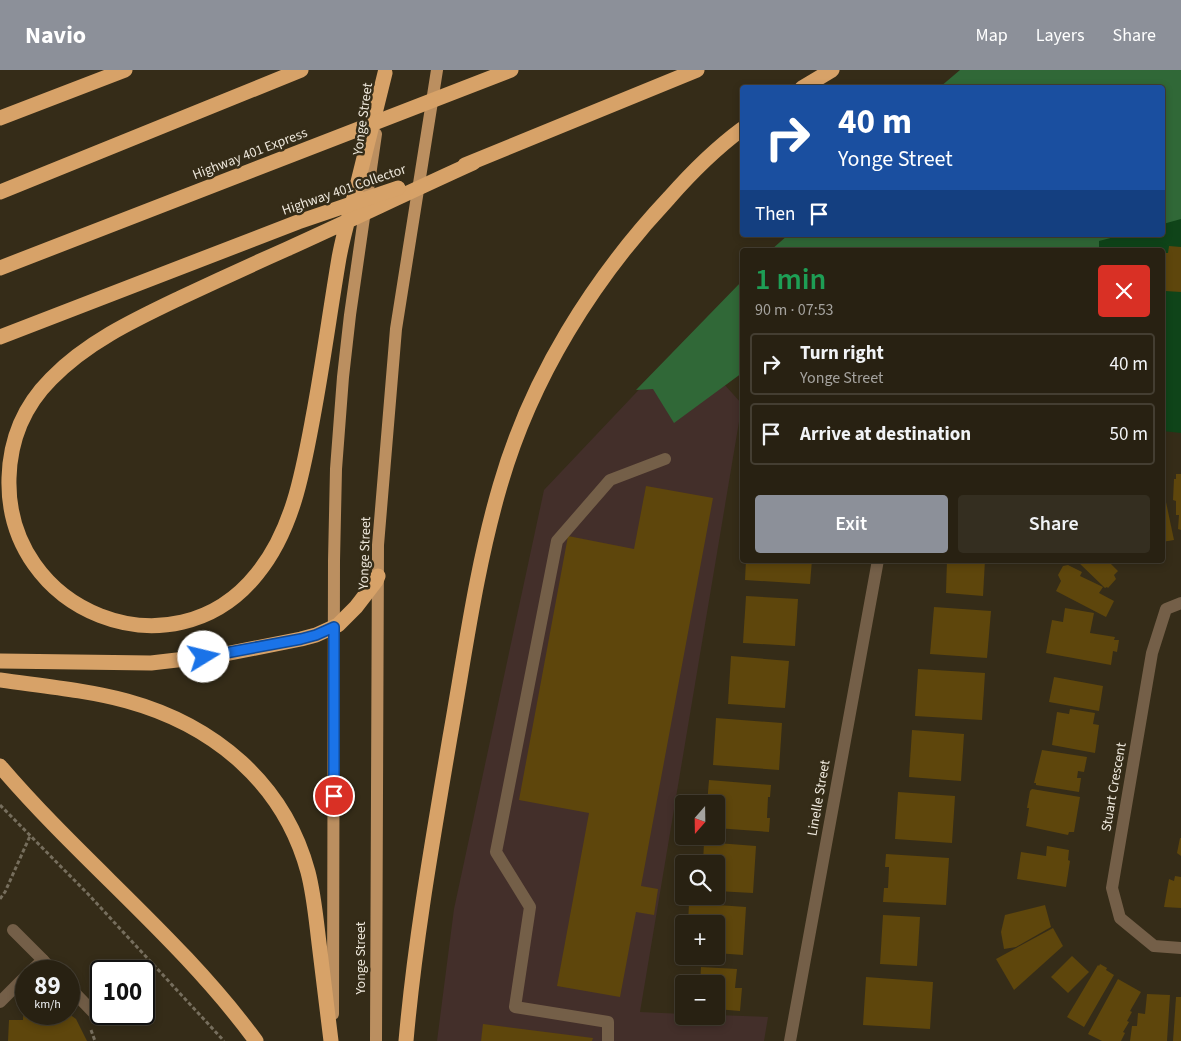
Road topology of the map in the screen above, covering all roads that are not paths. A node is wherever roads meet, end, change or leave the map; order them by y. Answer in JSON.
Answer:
{"nodes":[{"id":1,"x":125,"y":70,"type":"edge"},
{"id":2,"x":301,"y":70,"type":"edge"},
{"id":3,"x":437,"y":70,"type":"edge"},
{"id":4,"x":511,"y":70,"type":"edge"},
{"id":5,"x":697,"y":70,"type":"edge"},
{"id":6,"x":832,"y":70,"type":"edge"},
{"id":7,"x":385,"y":72,"type":"edge"},
{"id":8,"x":807,"y":85,"type":"edge"},
{"id":9,"x":0,"y":118,"type":"edge"},
{"id":10,"x":740,"y":131,"type":"edge"},
{"id":11,"x":473,"y":162,"type":"junction"},
{"id":12,"x":0,"y":192,"type":"edge"},
{"id":13,"x":0,"y":268,"type":"edge"},
{"id":14,"x":0,"y":337,"type":"edge"},
{"id":15,"x":665,"y":459,"type":"dead end"},
{"id":16,"x":877,"y":563,"type":"edge"},
{"id":17,"x":378,"y":576,"type":"junction"},
{"id":18,"x":1181,"y":603,"type":"edge"},
{"id":19,"x":334,"y":627,"type":"junction"},
{"id":20,"x":0,"y":661,"type":"edge"},
{"id":21,"x":0,"y":680,"type":"edge"},
{"id":22,"x":0,"y":766,"type":"edge"},
{"id":23,"x":13,"y":930,"type":"dead end"},
{"id":24,"x":1181,"y":948,"type":"edge"},
{"id":25,"x":43,"y":960,"type":"edge"},
{"id":26,"x":15,"y":987,"type":"edge"},
{"id":27,"x":80,"y":998,"type":"edge"},
{"id":28,"x":0,"y":1002,"type":"edge"},
{"id":29,"x":90,"y":1009,"type":"edge"},
{"id":30,"x":256,"y":1041,"type":"edge"},
{"id":31,"x":332,"y":1041,"type":"edge"},
{"id":32,"x":376,"y":1041,"type":"edge"},
{"id":33,"x":406,"y":1041,"type":"edge"},
{"id":34,"x":608,"y":1041,"type":"edge"},
{"id":35,"x":790,"y":1041,"type":"edge"}],
"edges":[{"from":1,"to":9,"type":"highway"},
{"from":2,"to":12,"type":"highway"},
{"from":3,"to":17,"type":"main road","name":"Yonge Street"},
{"from":4,"to":13,"type":"highway","name":"Highway 401 Express"},
{"from":5,"to":11,"type":"highway","name":"Highway 401 Collector"},
{"from":6,"to":8,"type":"highway"},
{"from":7,"to":11,"type":"highway"},
{"from":7,"to":19,"type":"main road","name":"Yonge Street"},
{"from":10,"to":33,"type":"highway"},
{"from":11,"to":14,"type":"highway","name":"Highway 401 Collector"},
{"from":15,"to":34,"type":"street"},
{"from":16,"to":35,"type":"street","name":"Linelle Street"},
{"from":17,"to":19,"type":"highway"},
{"from":17,"to":32,"type":"main road","name":"Yonge Street"},
{"from":18,"to":24,"type":"street","name":"Stuart Crescent"},
{"from":19,"to":20,"type":"highway"},
{"from":19,"to":31,"type":"main road","name":"Yonge Street"},
{"from":21,"to":31,"type":"highway"},
{"from":22,"to":30,"type":"highway"},
{"from":23,"to":25,"type":"street"},
{"from":26,"to":28,"type":"street"},
{"from":27,"to":29,"type":"street"}]}
